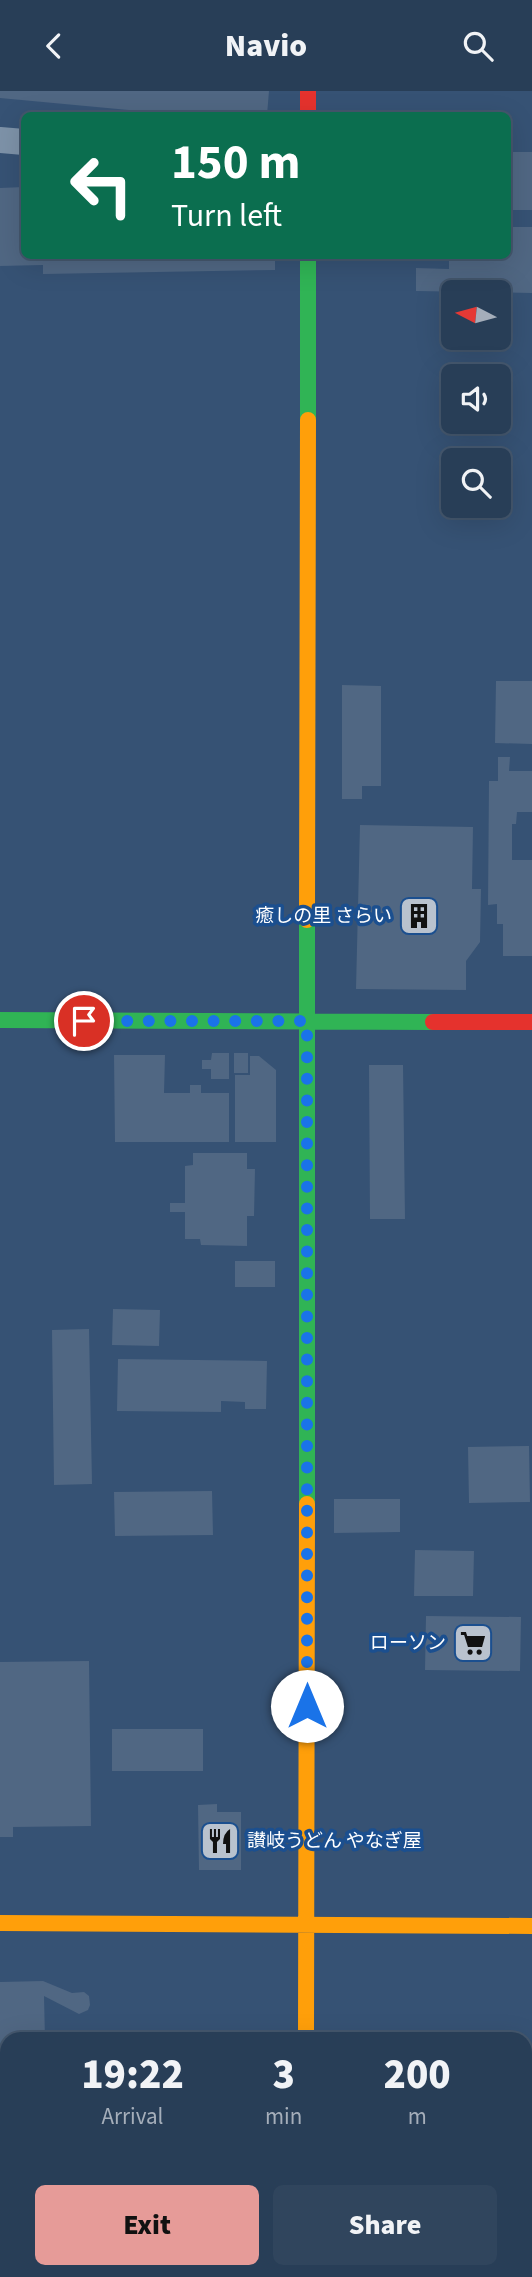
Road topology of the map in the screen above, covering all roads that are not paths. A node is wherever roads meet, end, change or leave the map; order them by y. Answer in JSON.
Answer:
{"nodes":[{"id":1,"x":308,"y":91,"type":"edge"},
{"id":2,"x":308,"y":112,"type":"edge"},
{"id":3,"x":0,"y":140,"type":"edge"},
{"id":4,"x":21,"y":142,"type":"edge"},
{"id":5,"x":308,"y":259,"type":"edge"},
{"id":6,"x":0,"y":1020,"type":"edge"},
{"id":7,"x":307,"y":1021,"type":"junction"},
{"id":8,"x":532,"y":1022,"type":"edge"},
{"id":9,"x":0,"y":1923,"type":"edge"},
{"id":10,"x":307,"y":1925,"type":"junction"},
{"id":11,"x":532,"y":1926,"type":"edge"},
{"id":12,"x":306,"y":2032,"type":"edge"}],
"edges":[{"from":1,"to":2,"type":"street"},
{"from":3,"to":4,"type":"street"},
{"from":5,"to":7,"type":"street"},
{"from":6,"to":7,"type":"street"},
{"from":7,"to":8,"type":"street"},
{"from":7,"to":10,"type":"street"},
{"from":9,"to":10,"type":"street"},
{"from":10,"to":11,"type":"street"},
{"from":10,"to":12,"type":"street"}]}
